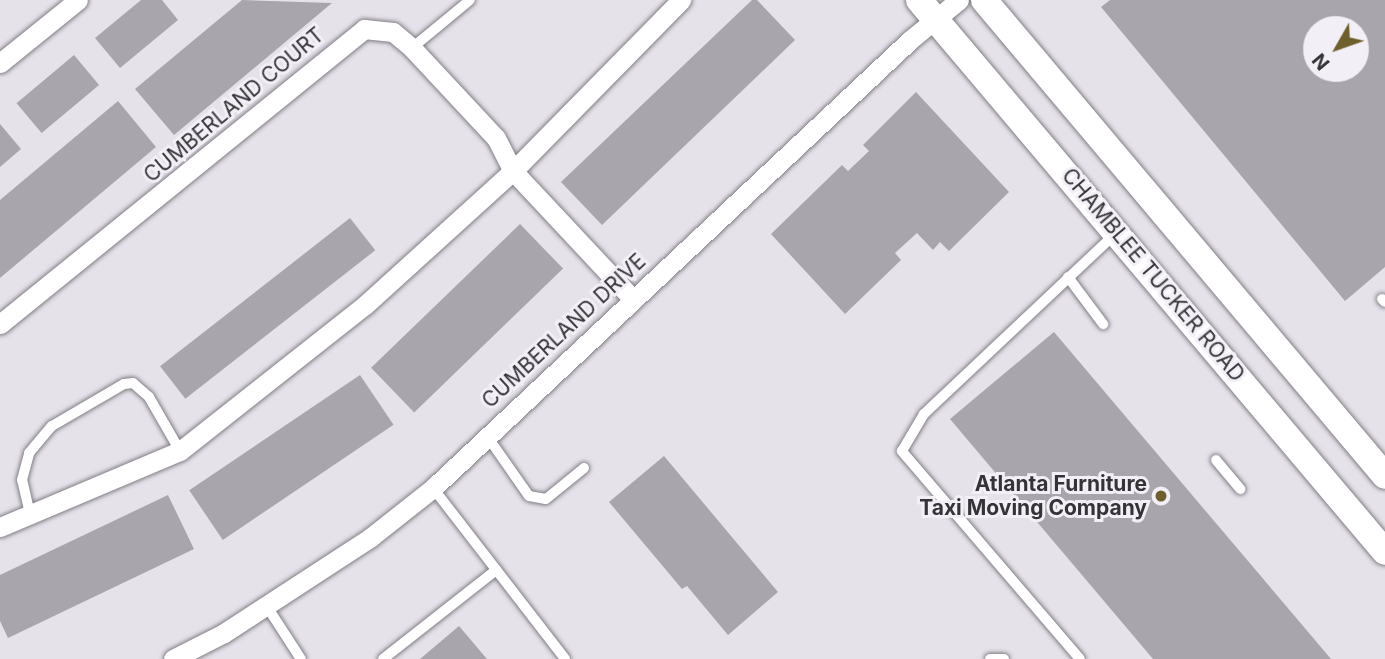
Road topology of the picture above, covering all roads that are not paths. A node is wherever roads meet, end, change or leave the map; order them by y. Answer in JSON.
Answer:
{"nodes":[{"id":1,"x":78,"y":0,"type":"edge"},
{"id":2,"x":470,"y":0,"type":"edge"},
{"id":3,"x":681,"y":0,"type":"edge"},
{"id":4,"x":959,"y":0,"type":"edge"},
{"id":5,"x":984,"y":0,"type":"edge"},
{"id":6,"x":927,"y":10,"type":"edge"},
{"id":7,"x":412,"y":48,"type":"junction"},
{"id":8,"x":0,"y":64,"type":"edge"},
{"id":9,"x":513,"y":171,"type":"junction"},
{"id":10,"x":1118,"y":231,"type":"junction"},
{"id":11,"x":1068,"y":277,"type":"junction"},
{"id":12,"x":632,"y":298,"type":"junction"},
{"id":13,"x":0,"y":324,"type":"edge"},
{"id":14,"x":1103,"y":324,"type":"dead end"},
{"id":15,"x":486,"y":435,"type":"junction"},
{"id":16,"x":180,"y":451,"type":"junction"},
{"id":17,"x":1216,"y":460,"type":"dead end"},
{"id":18,"x":1384,"y":464,"type":"edge"},
{"id":19,"x":584,"y":468,"type":"dead end"},
{"id":20,"x":432,"y":488,"type":"junction"},
{"id":21,"x":1240,"y":489,"type":"dead end"},
{"id":22,"x":30,"y":514,"type":"junction"},
{"id":23,"x":0,"y":527,"type":"edge"},
{"id":24,"x":1385,"y":552,"type":"edge"},
{"id":25,"x":496,"y":570,"type":"junction"},
{"id":26,"x":266,"y":605,"type":"junction"},
{"id":27,"x":173,"y":659,"type":"edge"},
{"id":28,"x":301,"y":659,"type":"edge"},
{"id":29,"x":383,"y":659,"type":"edge"},
{"id":30,"x":565,"y":659,"type":"edge"},
{"id":31,"x":990,"y":659,"type":"edge"},
{"id":32,"x":1004,"y":659,"type":"edge"},
{"id":33,"x":1080,"y":659,"type":"edge"}],
"edges":[{"from":1,"to":8,"type":"street"},
{"from":2,"to":7,"type":"lane"},
{"from":3,"to":9,"type":"street"},
{"from":4,"to":6,"type":"street","name":"CUMBERLAND DRIVE"},
{"from":5,"to":18,"type":"main road"},
{"from":6,"to":10,"type":"main road","name":"CHAMBLEE TUCKER ROAD"},
{"from":6,"to":12,"type":"street","name":"CUMBERLAND DRIVE"},
{"from":7,"to":9,"type":"street","name":"CUMBERLAND COURT"},
{"from":7,"to":13,"type":"street","name":"CUMBERLAND COURT"},
{"from":9,"to":12,"type":"street","name":"CUMBERLAND COURT"},
{"from":9,"to":16,"type":"street"},
{"from":10,"to":11,"type":"lane"},
{"from":10,"to":24,"type":"main road","name":"CHAMBLEE TUCKER ROAD"},
{"from":11,"to":14,"type":"lane"},
{"from":11,"to":33,"type":"lane"},
{"from":12,"to":15,"type":"street","name":"CUMBERLAND DRIVE"},
{"from":15,"to":19,"type":"lane"},
{"from":15,"to":20,"type":"street","name":"CUMBERLAND DRIVE"},
{"from":16,"to":22,"type":"street"},
{"from":16,"to":22,"type":"lane"},
{"from":17,"to":21,"type":"lane"},
{"from":20,"to":25,"type":"lane"},
{"from":20,"to":26,"type":"street","name":"CUMBERLAND DRIVE"},
{"from":22,"to":23,"type":"street"},
{"from":25,"to":29,"type":"lane"},
{"from":25,"to":30,"type":"lane"},
{"from":26,"to":27,"type":"street","name":"CUMBERLAND DRIVE"},
{"from":26,"to":28,"type":"lane"},
{"from":31,"to":32,"type":"lane"}]}
